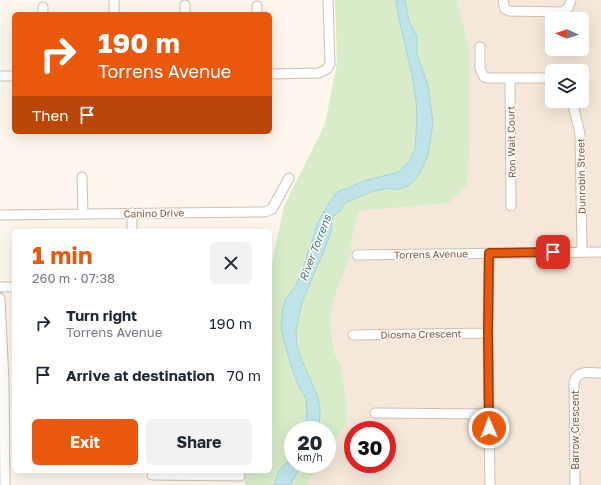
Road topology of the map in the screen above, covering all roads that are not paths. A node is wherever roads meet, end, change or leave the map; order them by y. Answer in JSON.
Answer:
{"nodes":[{"id":1,"x":114,"y":0,"type":"edge"},
{"id":2,"x":328,"y":0,"type":"edge"},
{"id":3,"x":503,"y":0,"type":"edge"},
{"id":4,"x":571,"y":0,"type":"edge"},
{"id":5,"x":114,"y":12,"type":"edge"},
{"id":6,"x":480,"y":47,"type":"dead end"},
{"id":7,"x":272,"y":74,"type":"edge"},
{"id":8,"x":0,"y":76,"type":"edge"},
{"id":9,"x":12,"y":76,"type":"edge"},
{"id":10,"x":510,"y":78,"type":"junction"},
{"id":11,"x":545,"y":78,"type":"edge"},
{"id":12,"x":574,"y":108,"type":"edge"},
{"id":13,"x":82,"y":177,"type":"dead end"},
{"id":14,"x":289,"y":178,"type":"dead end"},
{"id":15,"x":511,"y":206,"type":"dead end"},
{"id":16,"x":132,"y":213,"type":"junction"},
{"id":17,"x":83,"y":214,"type":"junction"},
{"id":18,"x":0,"y":215,"type":"edge"},
{"id":19,"x":132,"y":229,"type":"edge"},
{"id":20,"x":582,"y":252,"type":"junction"},
{"id":21,"x":601,"y":252,"type":"edge"},
{"id":22,"x":489,"y":253,"type":"junction"},
{"id":23,"x":357,"y":255,"type":"dead end"},
{"id":24,"x":0,"y":287,"type":"edge"},
{"id":25,"x":12,"y":287,"type":"edge"},
{"id":26,"x":0,"y":298,"type":"edge"},
{"id":27,"x":488,"y":333,"type":"junction"},
{"id":28,"x":353,"y":335,"type":"dead end"},
{"id":29,"x":601,"y":373,"type":"edge"},
{"id":30,"x":375,"y":413,"type":"dead end"},
{"id":31,"x":489,"y":414,"type":"junction"},
{"id":32,"x":4,"y":428,"type":"junction"},
{"id":33,"x":12,"y":428,"type":"edge"},
{"id":34,"x":152,"y":473,"type":"edge"},
{"id":35,"x":240,"y":477,"type":"edge"},
{"id":36,"x":5,"y":485,"type":"edge"},
{"id":37,"x":152,"y":485,"type":"edge"},
{"id":38,"x":490,"y":485,"type":"edge"},
{"id":39,"x":575,"y":485,"type":"edge"}],
"edges":[{"from":1,"to":5,"type":"street"},
{"from":2,"to":7,"type":"street"},
{"from":3,"to":4,"type":"street"},
{"from":6,"to":10,"type":"street"},
{"from":8,"to":9,"type":"street"},
{"from":10,"to":11,"type":"street"},
{"from":10,"to":15,"type":"street","name":"Ron Wait Court"},
{"from":12,"to":20,"type":"street","name":"Dunrobin Street"},
{"from":13,"to":17,"type":"street"},
{"from":14,"to":16,"type":"street","name":"Canino Drive"},
{"from":16,"to":17,"type":"street","name":"Canino Drive"},
{"from":16,"to":19,"type":"street"},
{"from":17,"to":18,"type":"street","name":"Canino Drive"},
{"from":20,"to":21,"type":"street","name":"Torrens Avenue"},
{"from":20,"to":22,"type":"street","name":"Torrens Avenue"},
{"from":22,"to":23,"type":"street","name":"Torrens Avenue"},
{"from":22,"to":27,"type":"street"},
{"from":24,"to":25,"type":"street"},
{"from":26,"to":32,"type":"street"},
{"from":27,"to":28,"type":"street","name":"Diosma Crescent"},
{"from":27,"to":31,"type":"street"},
{"from":29,"to":39,"type":"street","name":"Barrow Crescent"},
{"from":30,"to":31,"type":"street"},
{"from":31,"to":38,"type":"street"},
{"from":32,"to":33,"type":"street"},
{"from":32,"to":36,"type":"street"},
{"from":34,"to":35,"type":"street"},
{"from":34,"to":37,"type":"street"}]}
